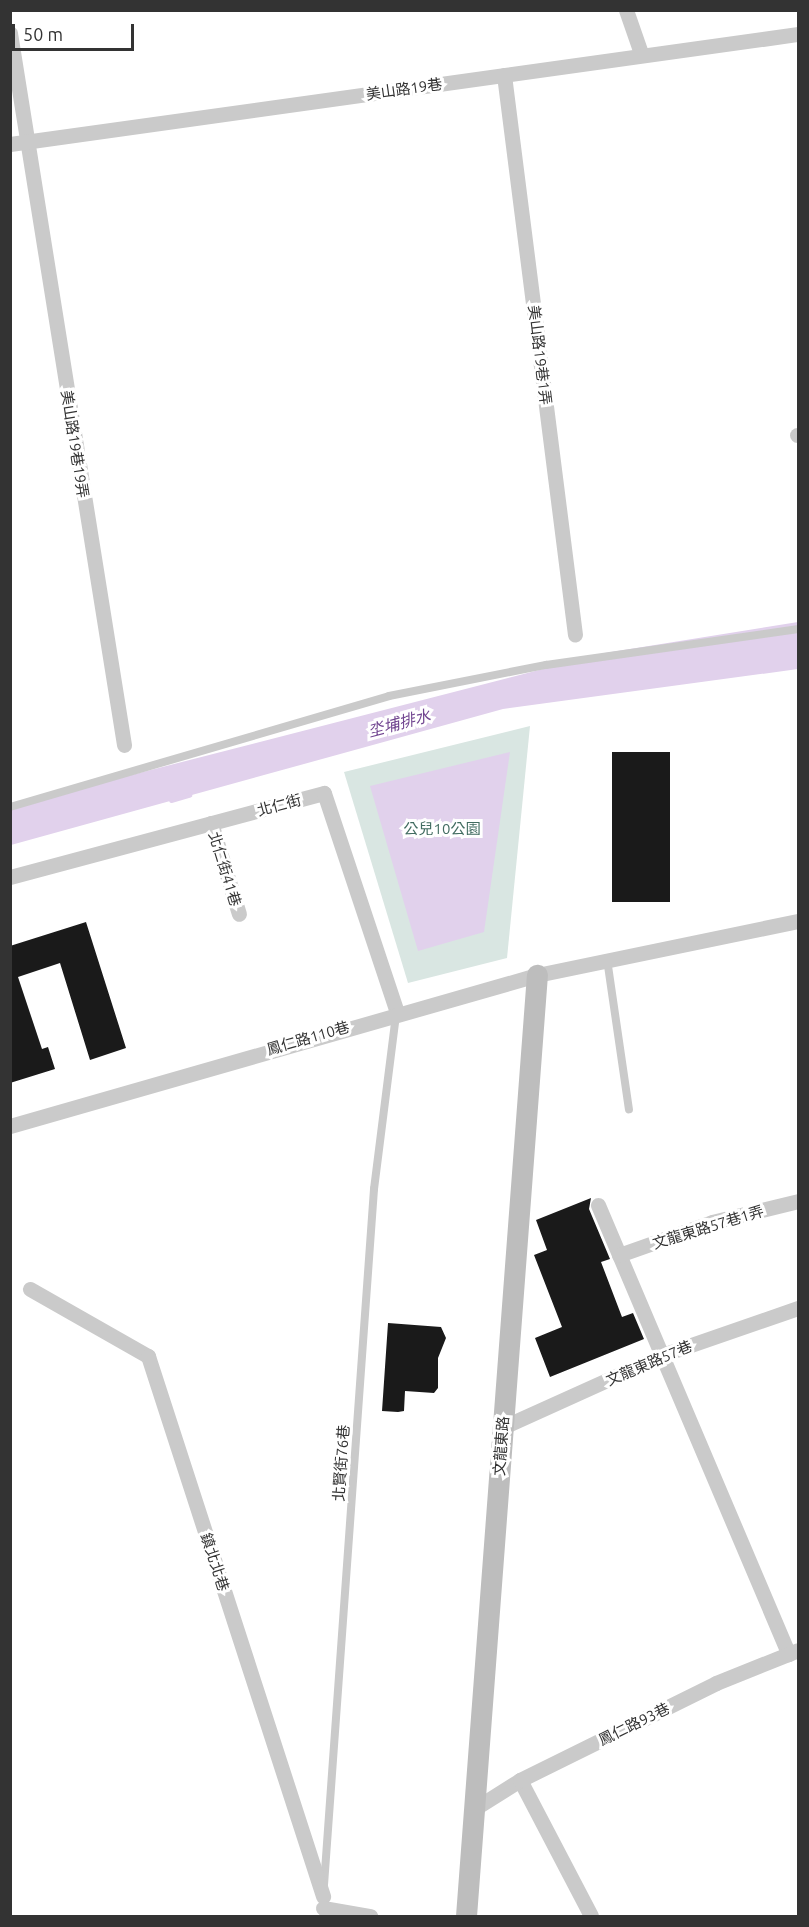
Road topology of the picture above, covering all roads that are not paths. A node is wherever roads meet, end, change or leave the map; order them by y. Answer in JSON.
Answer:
{"nodes":[{"id":1,"x":626,"y":10,"type":"edge"},
{"id":2,"x":10,"y":33,"type":"edge"},
{"id":3,"x":798,"y":34,"type":"edge"},
{"id":4,"x":641,"y":53,"type":"junction"},
{"id":5,"x":504,"y":75,"type":"junction"},
{"id":6,"x":27,"y":142,"type":"junction"},
{"id":7,"x":10,"y":144,"type":"edge"},
{"id":8,"x":798,"y":629,"type":"edge"},
{"id":9,"x":575,"y":635,"type":"dead end"},
{"id":10,"x":124,"y":745,"type":"dead end"},
{"id":11,"x":10,"y":807,"type":"edge"},
{"id":12,"x":212,"y":823,"type":"junction"},
{"id":13,"x":10,"y":876,"type":"edge"},
{"id":14,"x":240,"y":914,"type":"dead end"},
{"id":15,"x":798,"y":921,"type":"edge"},
{"id":16,"x":607,"y":958,"type":"junction"},
{"id":17,"x":537,"y":975,"type":"junction"},
{"id":18,"x":396,"y":1012,"type":"junction"},
{"id":19,"x":629,"y":1109,"type":"dead end"},
{"id":20,"x":10,"y":1126,"type":"edge"},
{"id":21,"x":798,"y":1201,"type":"edge"},
{"id":22,"x":598,"y":1205,"type":"dead end"},
{"id":23,"x":619,"y":1255,"type":"junction"},
{"id":24,"x":30,"y":1289,"type":"dead end"},
{"id":25,"x":798,"y":1308,"type":"edge"},
{"id":26,"x":665,"y":1354,"type":"junction"},
{"id":27,"x":503,"y":1427,"type":"junction"},
{"id":28,"x":794,"y":1652,"type":"edge"},
{"id":29,"x":520,"y":1780,"type":"junction"},
{"id":30,"x":474,"y":1809,"type":"junction"},
{"id":31,"x":323,"y":1907,"type":"edge"},
{"id":32,"x":370,"y":1917,"type":"edge"},
{"id":33,"x":466,"y":1917,"type":"edge"},
{"id":34,"x":591,"y":1917,"type":"edge"}],
"edges":[{"from":1,"to":4,"type":"street"},
{"from":2,"to":6,"type":"street","name":"美山路19巷19弄"},
{"from":3,"to":4,"type":"street","name":"美山路19巷"},
{"from":4,"to":5,"type":"street","name":"美山路19巷"},
{"from":5,"to":6,"type":"street","name":"美山路19巷"},
{"from":5,"to":9,"type":"street","name":"美山路19巷1弄"},
{"from":6,"to":7,"type":"street","name":"美山路19巷"},
{"from":6,"to":10,"type":"street","name":"美山路19巷19弄"},
{"from":8,"to":11,"type":"lane"},
{"from":12,"to":13,"type":"street","name":"北仁街"},
{"from":12,"to":14,"type":"street","name":"北仁街41巷"},
{"from":12,"to":18,"type":"street","name":"北仁街"},
{"from":15,"to":16,"type":"street","name":"鳳仁路110巷"},
{"from":16,"to":17,"type":"street","name":"鳳仁路110巷"},
{"from":16,"to":19,"type":"lane"},
{"from":17,"to":18,"type":"street","name":"鳳仁路110巷"},
{"from":17,"to":27,"type":"street","name":"文龍東路"},
{"from":18,"to":20,"type":"street","name":"鳳仁路110巷"},
{"from":18,"to":31,"type":"lane","name":"北賢街76巷"},
{"from":21,"to":23,"type":"street","name":"文龍東路57巷1弄"},
{"from":22,"to":23,"type":"street"},
{"from":23,"to":26,"type":"street"},
{"from":24,"to":31,"type":"street","name":"鎮北北巷"},
{"from":25,"to":26,"type":"street","name":"文龍東路57巷"},
{"from":26,"to":27,"type":"street","name":"文龍東路57巷"},
{"from":26,"to":28,"type":"street"},
{"from":27,"to":30,"type":"street","name":"文龍東路"},
{"from":28,"to":29,"type":"street","name":"鳳仁路93巷"},
{"from":29,"to":30,"type":"street","name":"鳳仁路93巷"},
{"from":29,"to":34,"type":"street"},
{"from":30,"to":33,"type":"street","name":"文龍東路"},
{"from":31,"to":32,"type":"street"}]}
